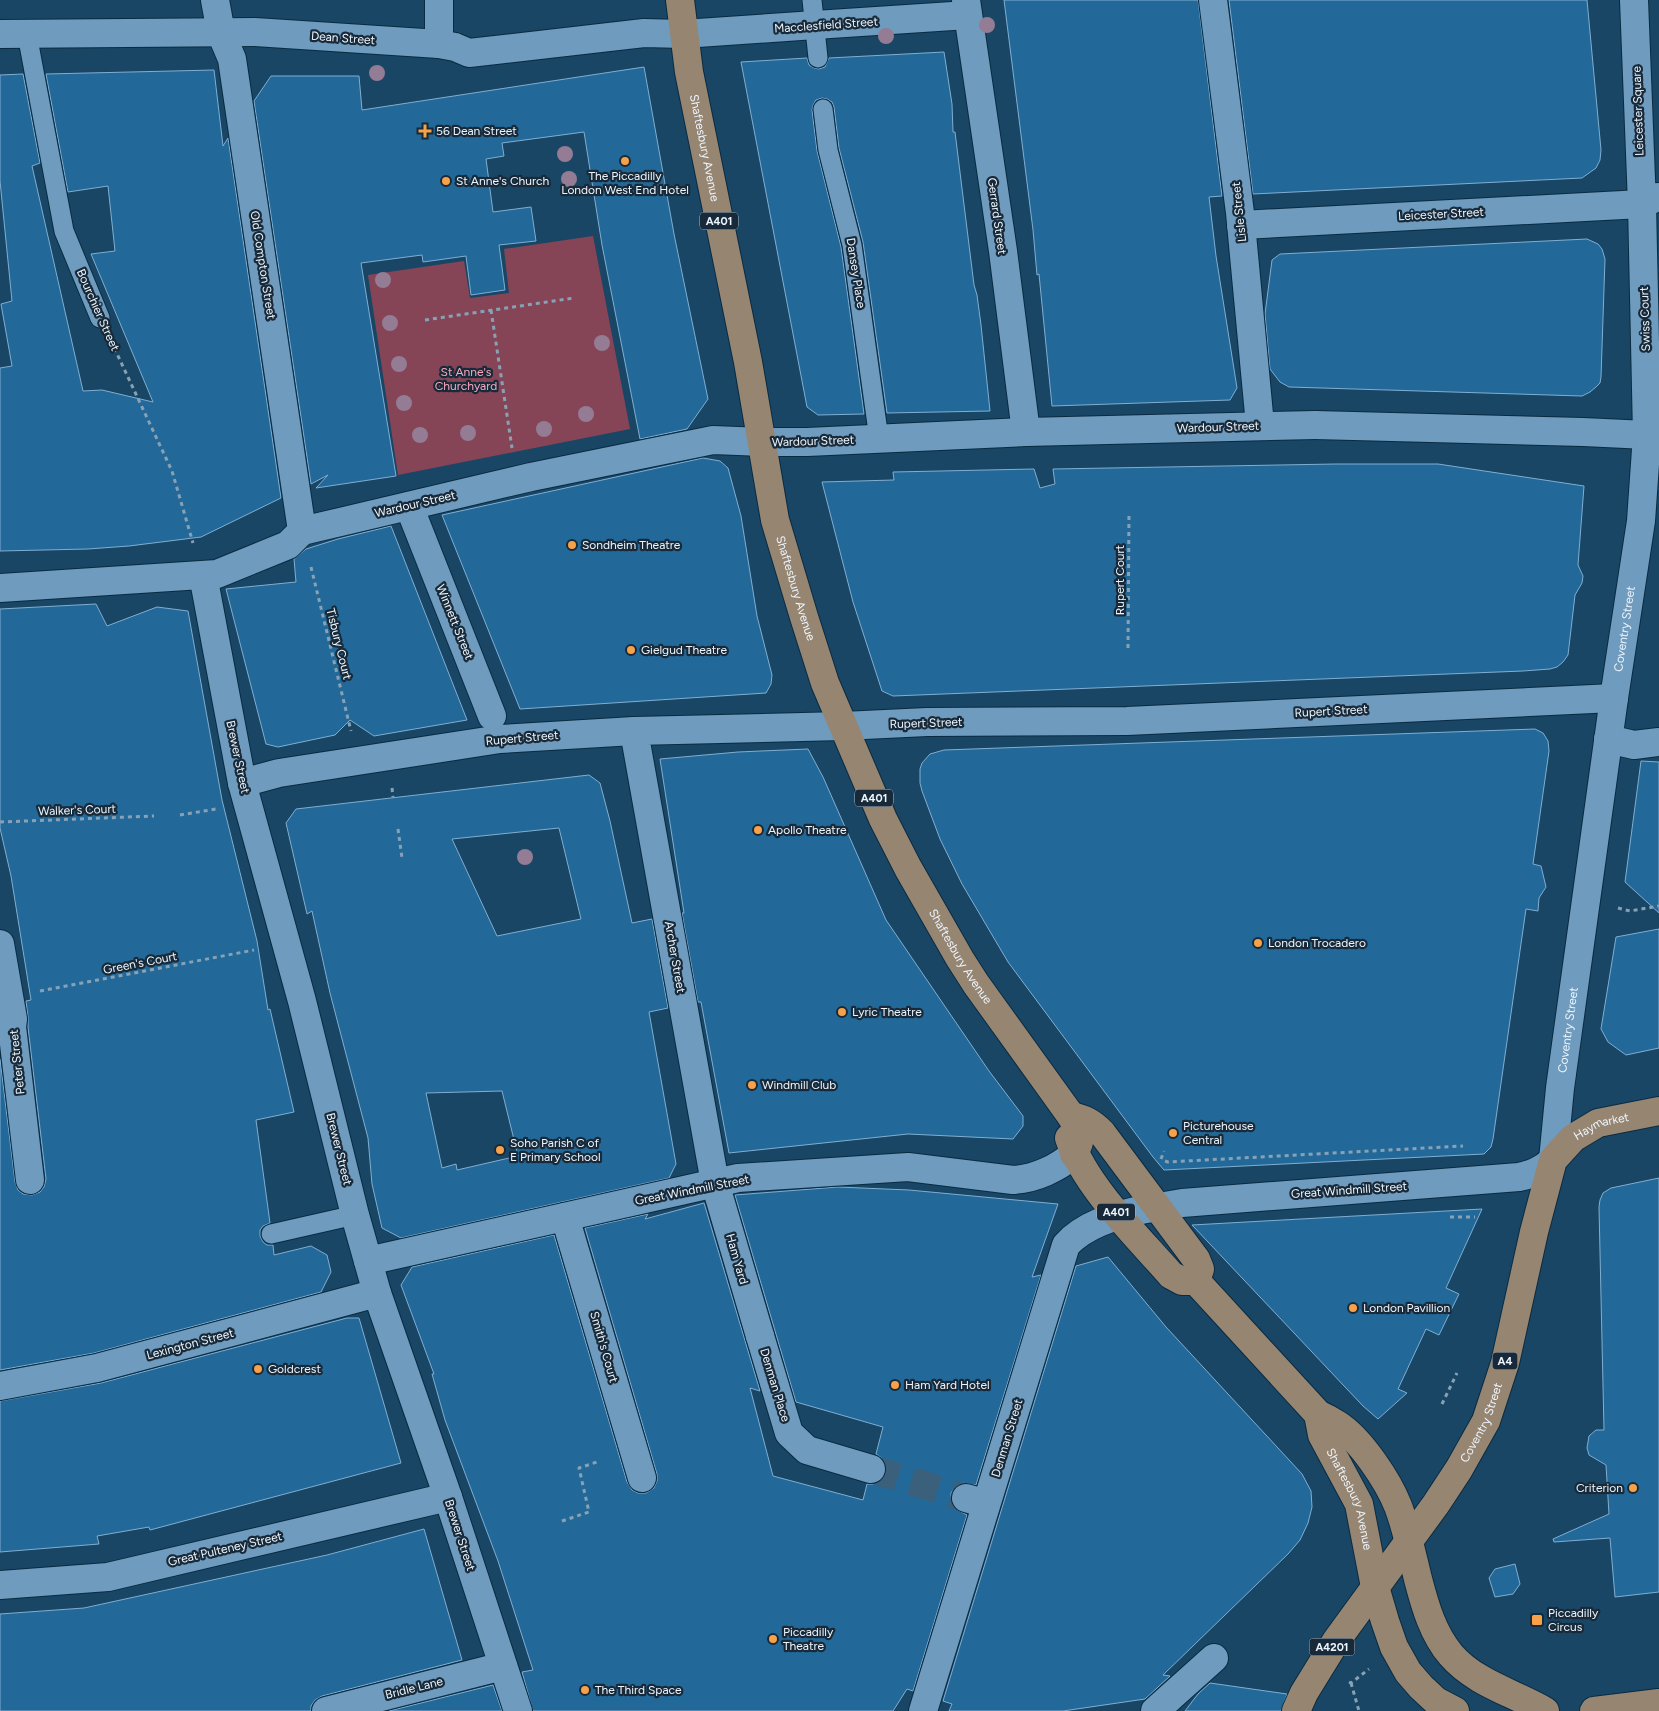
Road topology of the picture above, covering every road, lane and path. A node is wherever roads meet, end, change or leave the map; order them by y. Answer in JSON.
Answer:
{"nodes":[{"id":1,"x":215,"y":0,"type":"edge"},
{"id":2,"x":439,"y":0,"type":"edge"},
{"id":3,"x":680,"y":0,"type":"edge"},
{"id":4,"x":1212,"y":0,"type":"edge"},
{"id":5,"x":1634,"y":0,"type":"edge"},
{"id":6,"x":967,"y":8,"type":"edge"},
{"id":7,"x":814,"y":12,"type":"edge"},
{"id":8,"x":221,"y":33,"type":"junction"},
{"id":9,"x":13,"y":34,"type":"edge"},
{"id":10,"x":683,"y":34,"type":"junction"},
{"id":11,"x":439,"y":44,"type":"junction"},
{"id":12,"x":818,"y":58,"type":"dead end"},
{"id":13,"x":823,"y":109,"type":"dead end"},
{"id":14,"x":1659,"y":166,"type":"edge"},
{"id":15,"x":1650,"y":200,"type":"edge"},
{"id":16,"x":1241,"y":225,"type":"junction"},
{"id":17,"x":574,"y":298,"type":"dead end"},
{"id":18,"x":491,"y":310,"type":"junction"},
{"id":19,"x":100,"y":318,"type":"joint"},
{"id":20,"x":425,"y":320,"type":"dead end"},
{"id":21,"x":1260,"y":425,"type":"junction"},
{"id":22,"x":1026,"y":432,"type":"junction"},
{"id":23,"x":1653,"y":436,"type":"edge"},
{"id":24,"x":879,"y":439,"type":"junction"},
{"id":25,"x":762,"y":442,"type":"junction"},
{"id":26,"x":512,"y":452,"type":"dead end"},
{"id":27,"x":409,"y":506,"type":"junction"},
{"id":28,"x":1128,"y":512,"type":"dead end"},
{"id":29,"x":302,"y":531,"type":"junction"},
{"id":30,"x":203,"y":575,"type":"junction"},
{"id":31,"x":0,"y":588,"type":"edge"},
{"id":32,"x":1128,"y":648,"type":"dead end"},
{"id":33,"x":1614,"y":698,"type":"junction"},
{"id":34,"x":843,"y":726,"type":"junction"},
{"id":35,"x":496,"y":728,"type":"junction"},
{"id":36,"x":634,"y":730,"type":"junction"},
{"id":37,"x":1608,"y":739,"type":"junction"},
{"id":38,"x":1659,"y":742,"type":"edge"},
{"id":39,"x":358,"y":760,"type":"junction"},
{"id":40,"x":242,"y":782,"type":"junction"},
{"id":41,"x":154,"y":816,"type":"dead end"},
{"id":42,"x":0,"y":822,"type":"edge"},
{"id":43,"x":398,"y":829,"type":"dead end"},
{"id":44,"x":402,"y":858,"type":"dead end"},
{"id":45,"x":1614,"y":905,"type":"dead end"},
{"id":46,"x":1659,"y":906,"type":"edge"},
{"id":47,"x":0,"y":944,"type":"edge"},
{"id":48,"x":260,"y":949,"type":"dead end"},
{"id":49,"x":3,"y":981,"type":"edge"},
{"id":50,"x":39,"y":992,"type":"dead end"},
{"id":51,"x":1659,"y":1111,"type":"edge"},
{"id":52,"x":1071,"y":1116,"type":"junction"},
{"id":53,"x":1472,"y":1146,"type":"dead end"},
{"id":54,"x":1164,"y":1151,"type":"dead end"},
{"id":55,"x":1074,"y":1154,"type":"junction"},
{"id":56,"x":1153,"y":1157,"type":"dead end"},
{"id":57,"x":1160,"y":1159,"type":"junction"},
{"id":58,"x":1553,"y":1160,"type":"junction"},
{"id":59,"x":30,"y":1180,"type":"dead end"},
{"id":60,"x":715,"y":1183,"type":"junction"},
{"id":61,"x":1139,"y":1211,"type":"junction"},
{"id":62,"x":355,"y":1215,"type":"junction"},
{"id":63,"x":566,"y":1217,"type":"junction"},
{"id":64,"x":272,"y":1234,"type":"dead end"},
{"id":65,"x":368,"y":1261,"type":"junction"},
{"id":66,"x":1196,"y":1281,"type":"junction"},
{"id":67,"x":377,"y":1293,"type":"junction"},
{"id":68,"x":760,"y":1336,"type":"joint"},
{"id":69,"x":1457,"y":1373,"type":"dead end"},
{"id":70,"x":0,"y":1386,"type":"edge"},
{"id":71,"x":1442,"y":1404,"type":"dead end"},
{"id":72,"x":1318,"y":1414,"type":"junction"},
{"id":73,"x":597,"y":1462,"type":"dead end"},
{"id":74,"x":871,"y":1470,"type":"tunnel mouth"},
{"id":75,"x":642,"y":1478,"type":"dead end"},
{"id":76,"x":448,"y":1497,"type":"junction"},
{"id":77,"x":562,"y":1521,"type":"dead end"},
{"id":78,"x":1409,"y":1543,"type":"junction"},
{"id":79,"x":0,"y":1585,"type":"edge"},
{"id":80,"x":1375,"y":1587,"type":"junction"},
{"id":81,"x":1214,"y":1658,"type":"dead end"},
{"id":82,"x":503,"y":1666,"type":"junction"},
{"id":83,"x":1371,"y":1667,"type":"dead end"},
{"id":84,"x":1343,"y":1679,"type":"dead end"},
{"id":85,"x":1351,"y":1683,"type":"junction"},
{"id":86,"x":1659,"y":1704,"type":"edge"},
{"id":87,"x":326,"y":1711,"type":"edge"},
{"id":88,"x":518,"y":1711,"type":"edge"},
{"id":89,"x":923,"y":1711,"type":"edge"},
{"id":90,"x":1155,"y":1711,"type":"edge"},
{"id":91,"x":1296,"y":1711,"type":"edge"},
{"id":92,"x":1359,"y":1711,"type":"edge"},
{"id":93,"x":1456,"y":1711,"type":"edge"},
{"id":94,"x":1545,"y":1711,"type":"edge"},
{"id":95,"x":1594,"y":1711,"type":"edge"}],
"edges":[{"from":1,"to":8,"type":"street","name":"Old Compton Street"},
{"from":2,"to":11,"type":"street"},
{"from":3,"to":10,"type":"main road","name":"Shaftesbury Avenue","number":"A401"},
{"from":4,"to":16,"type":"street","name":"Lisle Street"},
{"from":5,"to":15,"type":"street","name":"Leicester Square"},
{"from":6,"to":7,"type":"street","name":"Macclesfield Street"},
{"from":6,"to":22,"type":"street","name":"Gerrard Street"},
{"from":7,"to":10,"type":"street","name":"Macclesfield Street"},
{"from":7,"to":12,"type":"lane"},
{"from":8,"to":9,"type":"street","name":"Dean Street"},
{"from":8,"to":11,"type":"street","name":"Dean Street"},
{"from":8,"to":29,"type":"street","name":"Old Compton Street"},
{"from":9,"to":19,"type":"lane","name":"Bourchier Street"},
{"from":10,"to":11,"type":"street","name":"Dean Street"},
{"from":10,"to":25,"type":"main road","name":"Shaftesbury Avenue","number":"A401"},
{"from":13,"to":24,"type":"lane","name":"Dansey Place"},
{"from":14,"to":15,"type":"street"},
{"from":15,"to":16,"type":"street","name":"Leicester Street"},
{"from":15,"to":23,"type":"street","name":"Swiss Court"},
{"from":16,"to":21,"type":"street","name":"Lisle Street"},
{"from":17,"to":18,"type":"path"},
{"from":18,"to":20,"type":"path"},
{"from":18,"to":26,"type":"path"},
{"from":19,"to":30,"type":"path","name":"Bourchier Street"},
{"from":21,"to":22,"type":"street","name":"Wardour Street"},
{"from":21,"to":23,"type":"street","name":"Wardour Street"},
{"from":22,"to":24,"type":"street","name":"Wardour Street"},
{"from":23,"to":33,"type":"street","name":"Coventry Street"},
{"from":24,"to":25,"type":"street","name":"Wardour Street"},
{"from":25,"to":27,"type":"street","name":"Wardour Street"},
{"from":25,"to":34,"type":"main road","name":"Shaftesbury Avenue","number":"A401"},
{"from":27,"to":29,"type":"street","name":"Wardour Street"},
{"from":27,"to":35,"type":"street","name":"Winnett Street"},
{"from":28,"to":32,"type":"path","name":"Rupert Court"},
{"from":29,"to":30,"type":"street","name":"Wardour Street"},
{"from":29,"to":39,"type":"path","name":"Tisbury Court"},
{"from":30,"to":31,"type":"street","name":"Wardour Street"},
{"from":30,"to":40,"type":"street","name":"Brewer Street"},
{"from":33,"to":34,"type":"street","name":"Rupert Street"},
{"from":33,"to":37,"type":"street","name":"Coventry Street"},
{"from":34,"to":36,"type":"street","name":"Rupert Street"},
{"from":34,"to":52,"type":"main road","name":"Shaftesbury Avenue","number":"A401"},
{"from":35,"to":36,"type":"street","name":"Rupert Street"},
{"from":35,"to":39,"type":"street","name":"Rupert Street"},
{"from":36,"to":60,"type":"street","name":"Archer Street"},
{"from":37,"to":38,"type":"street"},
{"from":37,"to":58,"type":"street","name":"Coventry Street"},
{"from":39,"to":40,"type":"street","name":"Rupert Street"},
{"from":40,"to":62,"type":"street","name":"Brewer Street"},
{"from":41,"to":42,"type":"path","name":"Walker's Court"},
{"from":43,"to":44,"type":"path"},
{"from":45,"to":46,"type":"path"},
{"from":47,"to":49,"type":"street","name":"Peter Street"},
{"from":48,"to":50,"type":"path","name":"Green's Court"},
{"from":49,"to":59,"type":"street","name":"Peter Street"},
{"from":51,"to":58,"type":"main road","name":"Haymarket","number":"A4"},
{"from":52,"to":55,"type":"main road","number":"A401"},
{"from":52,"to":61,"type":"main road","number":"A401"},
{"from":53,"to":57,"type":"path"},
{"from":54,"to":57,"type":"path"},
{"from":55,"to":60,"type":"street","name":"Great Windmill Street"},
{"from":55,"to":61,"type":"main road","number":"A401"},
{"from":56,"to":57,"type":"path"},
{"from":58,"to":61,"type":"street","name":"Great Windmill Street"},
{"from":58,"to":78,"type":"main road","name":"Coventry Street","number":"A4"},
{"from":60,"to":63,"type":"street","name":"Great Windmill Street"},
{"from":60,"to":68,"type":"street","name":"Ham Yard"},
{"from":61,"to":66,"type":"main road","number":"A401"},
{"from":61,"to":66,"type":"main road","number":"A401"},
{"from":61,"to":89,"type":"street","name":"Denman Street"},
{"from":62,"to":64,"type":"lane"},
{"from":62,"to":65,"type":"street","name":"Brewer Street"},
{"from":63,"to":65,"type":"street","name":"Great Windmill Street"},
{"from":63,"to":75,"type":"street","name":"Smith's Court"},
{"from":65,"to":67,"type":"street","name":"Brewer Street"},
{"from":66,"to":72,"type":"main road","name":"Shaftesbury Avenue"},
{"from":67,"to":70,"type":"street","name":"Lexington Street"},
{"from":67,"to":76,"type":"street","name":"Brewer Street"},
{"from":68,"to":74,"type":"street","name":"Denman Place"},
{"from":69,"to":71,"type":"path"},
{"from":72,"to":78,"type":"main road","name":"Shaftesbury Avenue"},
{"from":72,"to":80,"type":"main road","name":"Shaftesbury Avenue"},
{"from":73,"to":77,"type":"path"},
{"from":76,"to":79,"type":"street","name":"Great Pulteney Street"},
{"from":76,"to":82,"type":"street","name":"Brewer Street"},
{"from":78,"to":80,"type":"main road","name":"Coventry Street","number":"A4"},
{"from":78,"to":94,"type":"main road"},
{"from":80,"to":91,"type":"main road","number":"A4201"},
{"from":80,"to":93,"type":"main road"},
{"from":81,"to":90,"type":"street"},
{"from":82,"to":87,"type":"street","name":"Bridle Lane"},
{"from":82,"to":88,"type":"street","name":"Brewer Street"},
{"from":83,"to":85,"type":"path"},
{"from":84,"to":85,"type":"path"},
{"from":85,"to":92,"type":"path"},
{"from":86,"to":95,"type":"main road"}]}
